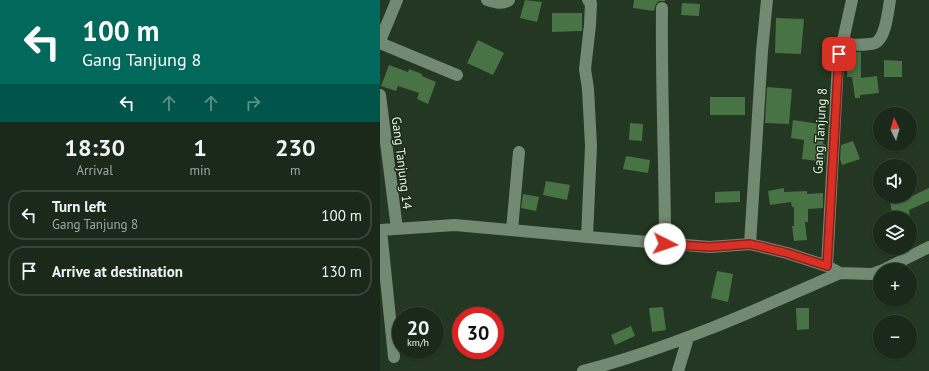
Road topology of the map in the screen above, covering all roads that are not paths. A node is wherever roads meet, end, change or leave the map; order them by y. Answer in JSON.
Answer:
{"nodes":[{"id":1,"x":397,"y":0,"type":"edge"},
{"id":2,"x":487,"y":0,"type":"edge"},
{"id":3,"x":509,"y":0,"type":"edge"},
{"id":4,"x":588,"y":0,"type":"edge"},
{"id":5,"x":767,"y":0,"type":"edge"},
{"id":6,"x":852,"y":0,"type":"edge"},
{"id":7,"x":890,"y":0,"type":"edge"},
{"id":8,"x":662,"y":8,"type":"dead end"},
{"id":9,"x":380,"y":42,"type":"edge"},
{"id":10,"x":841,"y":45,"type":"junction"},
{"id":11,"x":457,"y":75,"type":"dead end"},
{"id":12,"x":380,"y":95,"type":"edge"},
{"id":13,"x":380,"y":101,"type":"edge"},
{"id":14,"x":519,"y":152,"type":"dead end"},
{"id":15,"x":397,"y":229,"type":"junction"},
{"id":16,"x":381,"y":230,"type":"edge"},
{"id":17,"x":512,"y":230,"type":"junction"},
{"id":18,"x":587,"y":237,"type":"junction"},
{"id":19,"x":665,"y":244,"type":"junction"},
{"id":20,"x":750,"y":244,"type":"junction"},
{"id":21,"x":929,"y":247,"type":"edge"},
{"id":22,"x":897,"y":263,"type":"edge"},
{"id":23,"x":827,"y":266,"type":"junction"},
{"id":24,"x":840,"y":274,"type":"junction"},
{"id":25,"x":873,"y":274,"type":"edge"},
{"id":26,"x":392,"y":337,"type":"edge"},
{"id":27,"x":688,"y":338,"type":"junction"},
{"id":28,"x":583,"y":371,"type":"edge"},
{"id":29,"x":678,"y":371,"type":"edge"}],
"edges":[{"from":1,"to":9,"type":"street"},
{"from":2,"to":3,"type":"street"},
{"from":4,"to":18,"type":"street"},
{"from":5,"to":20,"type":"street"},
{"from":6,"to":10,"type":"street","name":"Gang Tanjung 8"},
{"from":7,"to":10,"type":"street"},
{"from":8,"to":19,"type":"street"},
{"from":9,"to":11,"type":"street"},
{"from":10,"to":23,"type":"street","name":"Gang Tanjung 8"},
{"from":12,"to":13,"type":"street","name":"Gang Tanjung 14"},
{"from":13,"to":15,"type":"street","name":"Gang Tanjung 14"},
{"from":14,"to":17,"type":"street"},
{"from":15,"to":16,"type":"street"},
{"from":15,"to":17,"type":"street"},
{"from":16,"to":26,"type":"street"},
{"from":17,"to":18,"type":"street"},
{"from":18,"to":19,"type":"street"},
{"from":19,"to":20,"type":"street"},
{"from":20,"to":23,"type":"street"},
{"from":21,"to":22,"type":"street"},
{"from":23,"to":24,"type":"street"},
{"from":24,"to":25,"type":"street"},
{"from":24,"to":27,"type":"street"},
{"from":27,"to":28,"type":"street"},
{"from":27,"to":29,"type":"street"}]}
